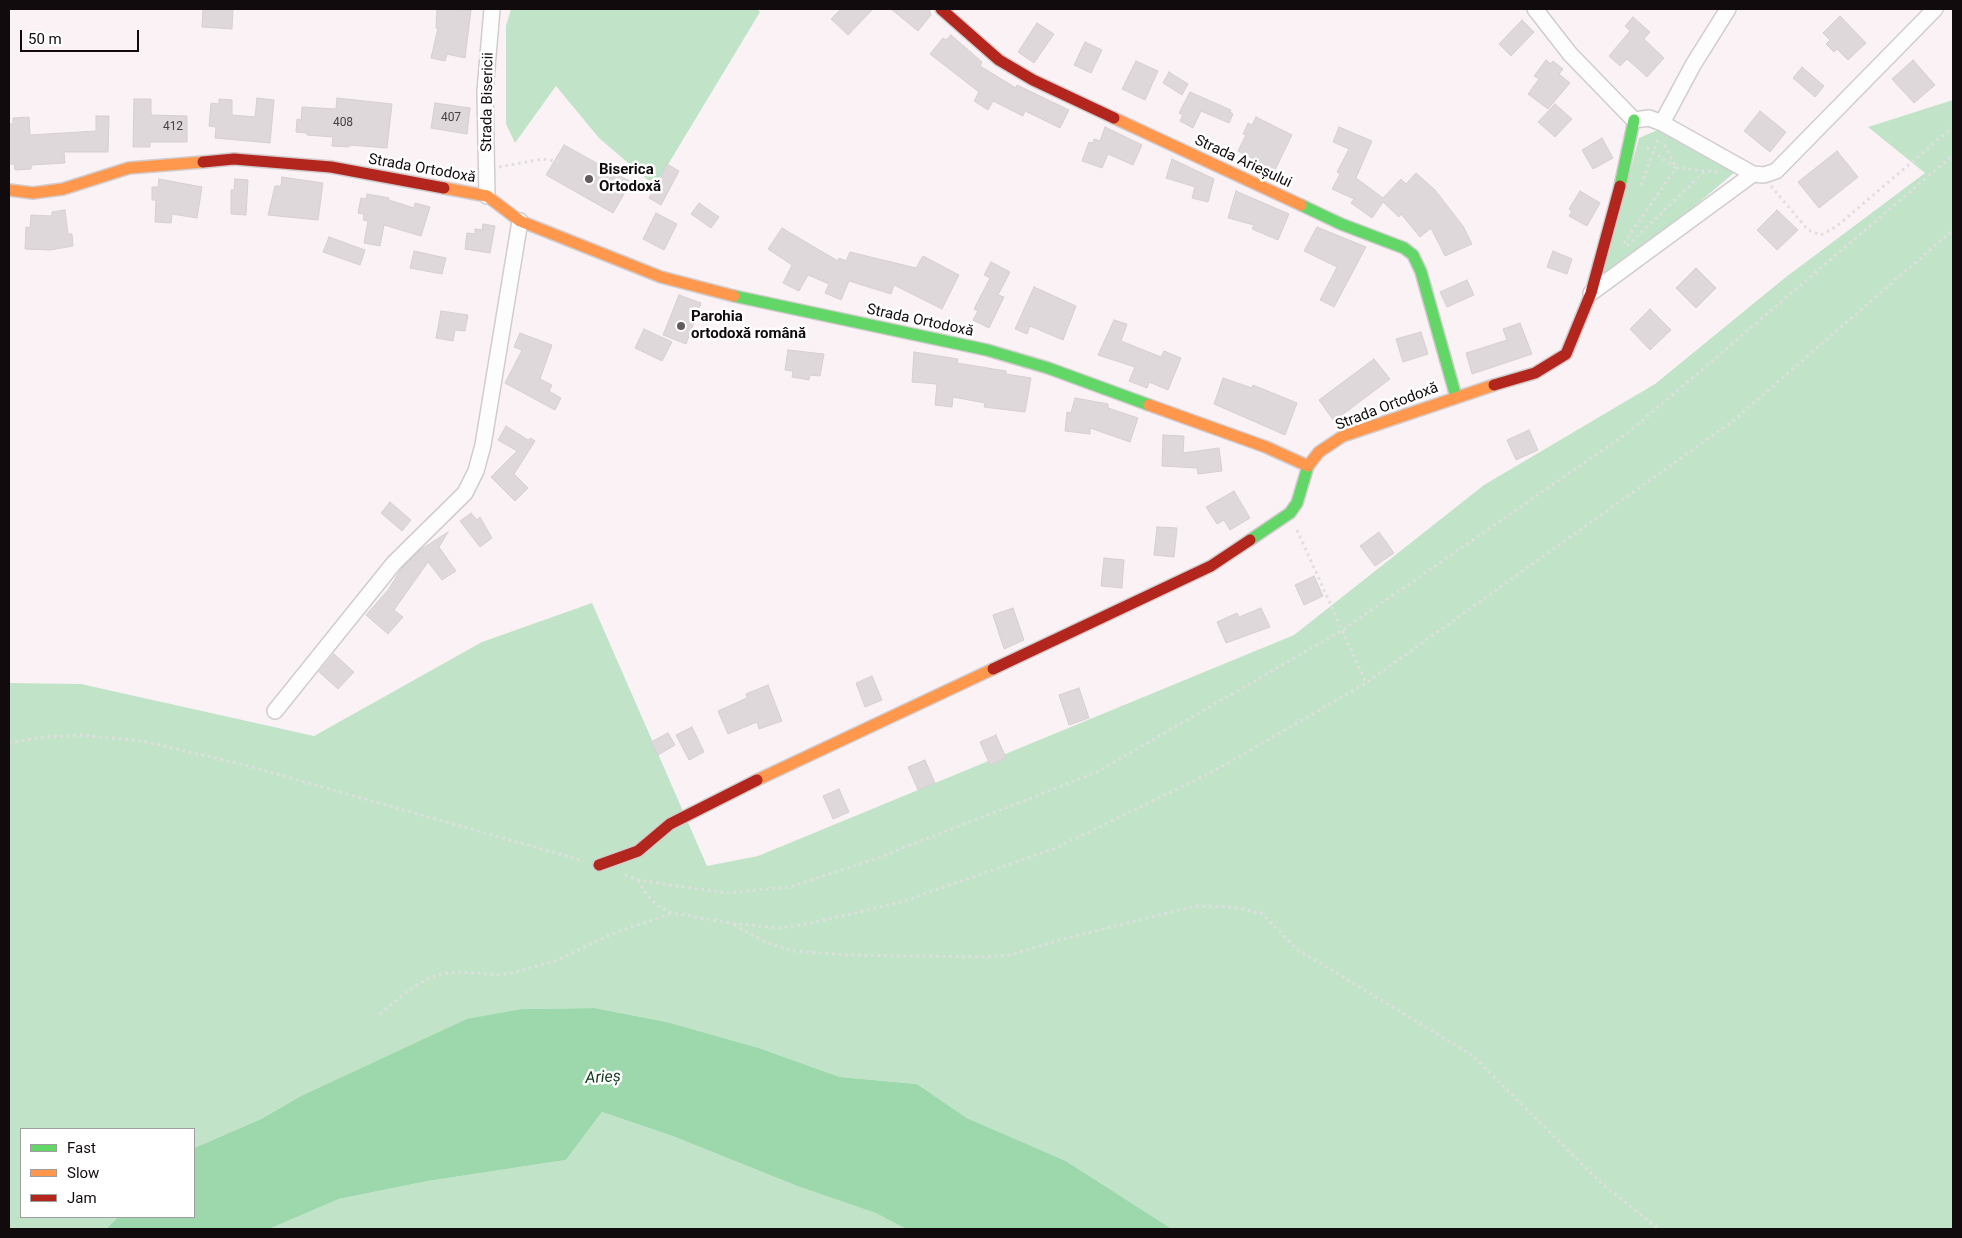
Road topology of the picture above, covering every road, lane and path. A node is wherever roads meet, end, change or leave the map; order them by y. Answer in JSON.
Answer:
{"nodes":[{"id":1,"x":492,"y":9,"type":"edge"},
{"id":2,"x":941,"y":9,"type":"edge"},
{"id":3,"x":1535,"y":9,"type":"edge"},
{"id":4,"x":1728,"y":9,"type":"edge"},
{"id":5,"x":1935,"y":9,"type":"edge"},
{"id":6,"x":1634,"y":120,"type":"junction"},
{"id":7,"x":1953,"y":127,"type":"edge"},
{"id":8,"x":1661,"y":128,"type":"junction"},
{"id":9,"x":1652,"y":137,"type":"dead end"},
{"id":10,"x":1645,"y":147,"type":"dead end"},
{"id":11,"x":1653,"y":152,"type":"junction"},
{"id":12,"x":562,"y":162,"type":"dead end"},
{"id":13,"x":1676,"y":168,"type":"junction"},
{"id":14,"x":486,"y":170,"type":"junction"},
{"id":15,"x":1705,"y":171,"type":"junction"},
{"id":16,"x":1721,"y":172,"type":"dead end"},
{"id":17,"x":1759,"y":175,"type":"junction"},
{"id":18,"x":1639,"y":188,"type":"dead end"},
{"id":19,"x":9,"y":190,"type":"edge"},
{"id":20,"x":487,"y":196,"type":"junction"},
{"id":21,"x":520,"y":221,"type":"junction"},
{"id":22,"x":1953,"y":230,"type":"edge"},
{"id":23,"x":1651,"y":231,"type":"dead end"},
{"id":24,"x":1625,"y":247,"type":"junction"},
{"id":25,"x":1591,"y":293,"type":"junction"},
{"id":26,"x":1456,"y":397,"type":"junction"},
{"id":27,"x":1308,"y":466,"type":"junction"},
{"id":28,"x":1290,"y":513,"type":"junction"},
{"id":29,"x":1366,"y":683,"type":"junction"},
{"id":30,"x":275,"y":711,"type":"dead end"},
{"id":31,"x":599,"y":865,"type":"dead end"},
{"id":32,"x":638,"y":880,"type":"dead end"},
{"id":33,"x":672,"y":913,"type":"junction"},
{"id":34,"x":731,"y":923,"type":"junction"},
{"id":35,"x":380,"y":1014,"type":"dead end"},
{"id":36,"x":1659,"y":1229,"type":"edge"}],
"edges":[{"from":1,"to":14,"type":"street","name":"Strada Bisericii"},
{"from":2,"to":26,"type":"street","name":"Strada Arieșului"},
{"from":3,"to":6,"type":"street"},
{"from":4,"to":8,"type":"street"},
{"from":5,"to":17,"type":"street"},
{"from":6,"to":8,"type":"street"},
{"from":6,"to":25,"type":"street","name":"Strada Ortodoxă"},
{"from":7,"to":17,"type":"path"},
{"from":8,"to":9,"type":"path"},
{"from":8,"to":11,"type":"path"},
{"from":8,"to":13,"type":"path"},
{"from":8,"to":17,"type":"street"},
{"from":10,"to":11,"type":"path"},
{"from":11,"to":13,"type":"path"},
{"from":11,"to":18,"type":"path"},
{"from":12,"to":14,"type":"path"},
{"from":13,"to":15,"type":"path"},
{"from":13,"to":24,"type":"path"},
{"from":14,"to":20,"type":"street","name":"Strada Bisericii"},
{"from":15,"to":16,"type":"path"},
{"from":15,"to":24,"type":"path"},
{"from":17,"to":25,"type":"street"},
{"from":19,"to":20,"type":"street","name":"Strada Ortodoxă"},
{"from":20,"to":21,"type":"street","name":"Strada Ortodoxă"},
{"from":21,"to":27,"type":"street","name":"Strada Ortodoxă"},
{"from":21,"to":30,"type":"street"},
{"from":22,"to":29,"type":"path"},
{"from":23,"to":24,"type":"path"},
{"from":25,"to":26,"type":"street","name":"Strada Ortodoxă"},
{"from":26,"to":27,"type":"street","name":"Strada Ortodoxă"},
{"from":27,"to":28,"type":"street"},
{"from":28,"to":29,"type":"path"},
{"from":28,"to":31,"type":"street"},
{"from":29,"to":34,"type":"path"},
{"from":32,"to":33,"type":"path"},
{"from":33,"to":34,"type":"path"},
{"from":33,"to":35,"type":"path"},
{"from":34,"to":36,"type":"path"}]}
